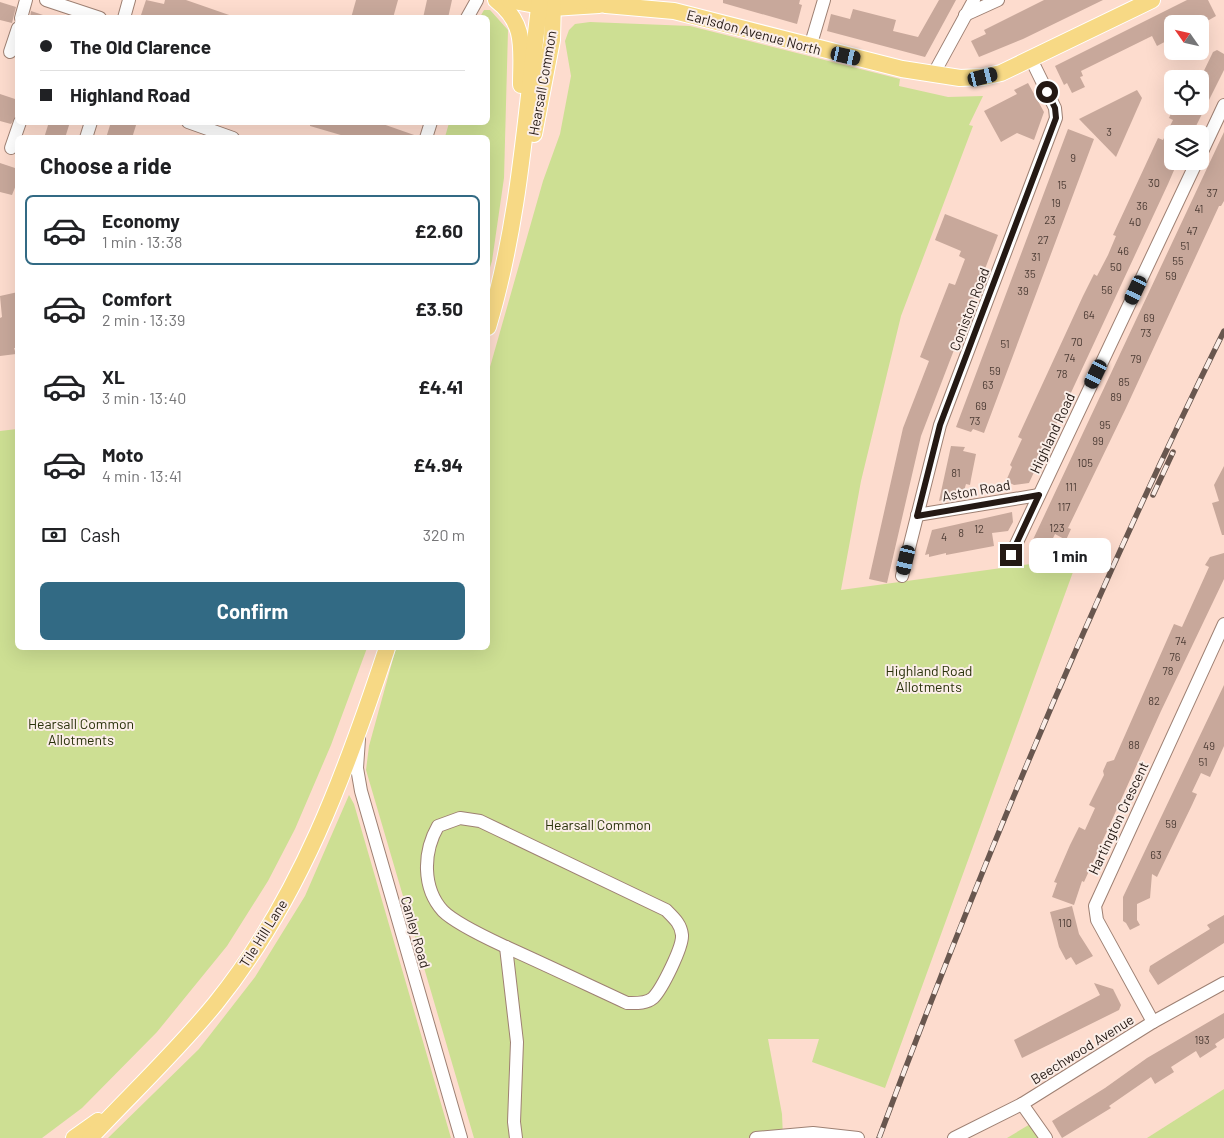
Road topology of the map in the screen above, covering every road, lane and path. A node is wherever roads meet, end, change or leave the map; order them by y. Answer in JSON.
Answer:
{"nodes":[{"id":1,"x":26,"y":0,"type":"edge"},
{"id":2,"x":46,"y":0,"type":"edge"},
{"id":3,"x":130,"y":0,"type":"edge"},
{"id":4,"x":477,"y":0,"type":"edge"},
{"id":5,"x":496,"y":0,"type":"edge"},
{"id":6,"x":509,"y":0,"type":"edge"},
{"id":7,"x":587,"y":0,"type":"edge"},
{"id":8,"x":824,"y":0,"type":"edge"},
{"id":9,"x":974,"y":0,"type":"edge"},
{"id":10,"x":998,"y":0,"type":"edge"},
{"id":11,"x":1142,"y":2,"type":"edge"},
{"id":12,"x":546,"y":4,"type":"edge"},
{"id":13,"x":606,"y":5,"type":"junction"},
{"id":14,"x":676,"y":5,"type":"edge"},
{"id":15,"x":22,"y":15,"type":"edge"},
{"id":16,"x":91,"y":15,"type":"edge"},
{"id":17,"x":125,"y":15,"type":"edge"},
{"id":18,"x":469,"y":15,"type":"edge"},
{"id":19,"x":966,"y":15,"type":"junction"},
{"id":20,"x":15,"y":36,"type":"edge"},
{"id":21,"x":810,"y":47,"type":"junction"},
{"id":22,"x":9,"y":52,"type":"edge"},
{"id":23,"x":1031,"y":59,"type":"junction"},
{"id":24,"x":933,"y":75,"type":"junction"},
{"id":25,"x":1224,"y":105,"type":"edge"},
{"id":26,"x":196,"y":125,"type":"edge"},
{"id":27,"x":15,"y":135,"type":"edge"},
{"id":28,"x":225,"y":135,"type":"edge"},
{"id":29,"x":1209,"y":137,"type":"edge"},
{"id":30,"x":525,"y":139,"type":"junction"},
{"id":31,"x":10,"y":148,"type":"edge"},
{"id":32,"x":522,"y":164,"type":"junction"},
{"id":33,"x":1193,"y":170,"type":"edge"},
{"id":34,"x":490,"y":320,"type":"edge"},
{"id":35,"x":1039,"y":495,"type":"junction"},
{"id":36,"x":917,"y":516,"type":"junction"},
{"id":37,"x":1011,"y":555,"type":"dead end"},
{"id":38,"x":902,"y":576,"type":"dead end"},
{"id":39,"x":1224,"y":624,"type":"edge"},
{"id":40,"x":386,"y":650,"type":"edge"},
{"id":41,"x":360,"y":731,"type":"junction"},
{"id":42,"x":506,"y":947,"type":"junction"},
{"id":43,"x":1224,"y":983,"type":"edge"},
{"id":44,"x":1153,"y":1022,"type":"junction"},
{"id":45,"x":1022,"y":1104,"type":"junction"},
{"id":46,"x":120,"y":1106,"type":"junction"},
{"id":47,"x":74,"y":1138,"type":"edge"},
{"id":48,"x":90,"y":1138,"type":"edge"},
{"id":49,"x":461,"y":1138,"type":"edge"},
{"id":50,"x":516,"y":1138,"type":"edge"},
{"id":51,"x":756,"y":1138,"type":"edge"},
{"id":52,"x":857,"y":1138,"type":"edge"},
{"id":53,"x":954,"y":1138,"type":"edge"},
{"id":54,"x":1046,"y":1138,"type":"edge"}],
"edges":[{"from":1,"to":15,"type":"street"},
{"from":2,"to":16,"type":"street"},
{"from":3,"to":17,"type":"street"},
{"from":4,"to":18,"type":"street"},
{"from":5,"to":30,"type":"main road"},
{"from":6,"to":12,"type":"main road","name":"Earlsdon Avenue North"},
{"from":7,"to":13,"type":"main road","name":"Earlsdon Avenue North"},
{"from":8,"to":21,"type":"street"},
{"from":9,"to":19,"type":"street"},
{"from":10,"to":19,"type":"street"},
{"from":11,"to":23,"type":"main road","name":"Earlsdon Avenue North"},
{"from":12,"to":13,"type":"main road","name":"Earlsdon Avenue North"},
{"from":12,"to":30,"type":"main road","name":"Hearsall Common"},
{"from":12,"to":32,"type":"main road","name":"Hearsall Common"},
{"from":13,"to":14,"type":"main road","name":"Earlsdon Avenue North"},
{"from":14,"to":21,"type":"main road","name":"Earlsdon Avenue North"},
{"from":19,"to":24,"type":"street"},
{"from":20,"to":22,"type":"street"},
{"from":21,"to":24,"type":"main road","name":"Earlsdon Avenue North"},
{"from":23,"to":24,"type":"main road","name":"Earlsdon Avenue North"},
{"from":23,"to":36,"type":"street","name":"Coniston Road"},
{"from":25,"to":29,"type":"street"},
{"from":26,"to":28,"type":"street"},
{"from":27,"to":31,"type":"street"},
{"from":30,"to":32,"type":"main road","name":"Hearsall Common"},
{"from":32,"to":34,"type":"main road","name":"Hearsall Common"},
{"from":33,"to":35,"type":"street","name":"Highland Road"},
{"from":35,"to":36,"type":"street","name":"Aston Road"},
{"from":35,"to":37,"type":"street","name":"Highland Road"},
{"from":36,"to":38,"type":"street","name":"Coniston Road"},
{"from":39,"to":44,"type":"street","name":"Hartington Crescent"},
{"from":40,"to":41,"type":"main road"},
{"from":41,"to":46,"type":"main road","name":"Tile Hill Lane"},
{"from":41,"to":49,"type":"street","name":"Canley Road"},
{"from":42,"to":42,"type":"street"},
{"from":42,"to":50,"type":"street"},
{"from":43,"to":44,"type":"street","name":"Beechwood Avenue"},
{"from":44,"to":45,"type":"street","name":"Beechwood Avenue"},
{"from":45,"to":53,"type":"street","name":"Beechwood Avenue"},
{"from":45,"to":54,"type":"street"},
{"from":46,"to":47,"type":"main road","name":"Tile Hill Lane"},
{"from":46,"to":48,"type":"main road","name":"Tile Hill Lane"},
{"from":51,"to":52,"type":"street"}]}
